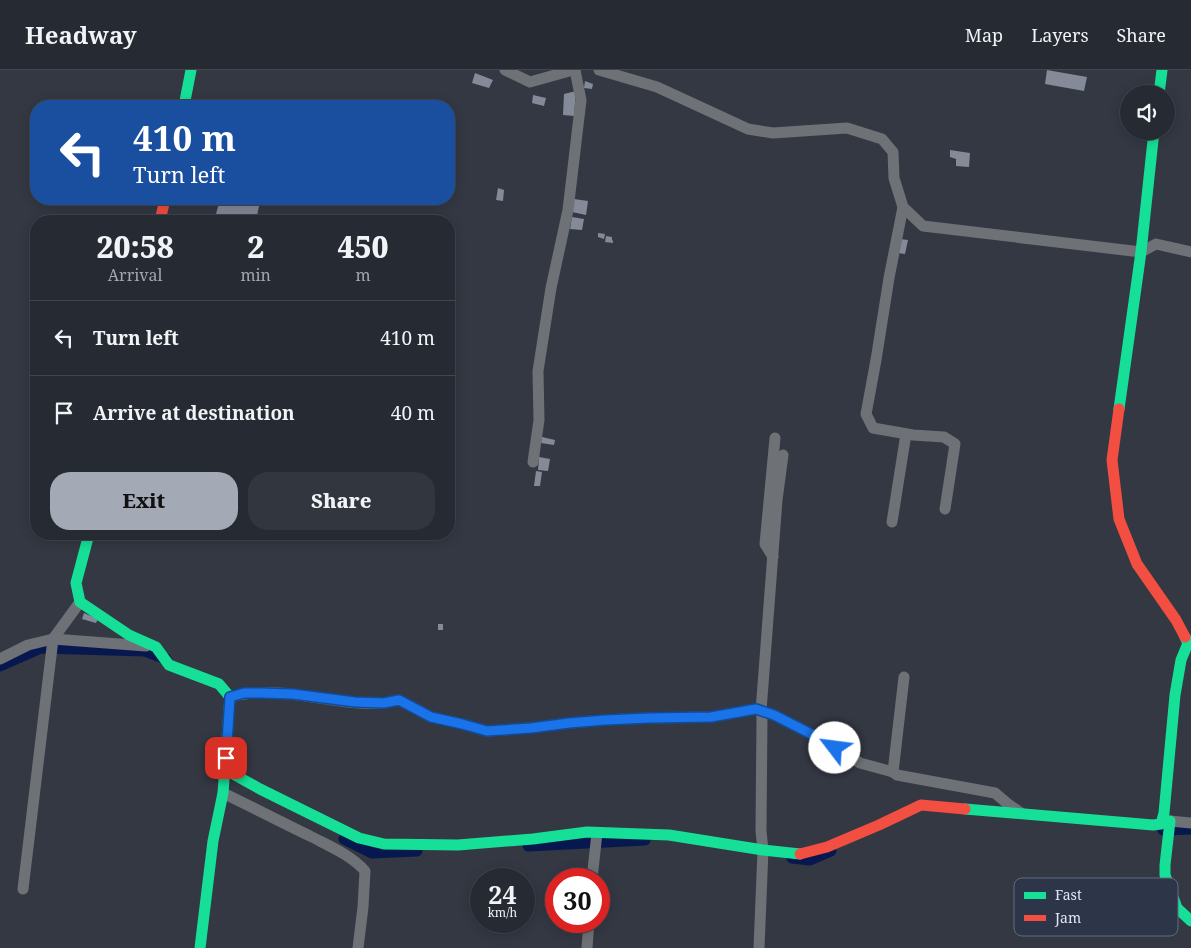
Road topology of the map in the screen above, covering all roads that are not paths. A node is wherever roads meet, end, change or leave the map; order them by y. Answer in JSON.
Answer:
{"nodes":[{"id":1,"x":191,"y":70,"type":"edge"},
{"id":2,"x":504,"y":70,"type":"edge"},
{"id":3,"x":574,"y":70,"type":"edge"},
{"id":4,"x":599,"y":70,"type":"edge"},
{"id":5,"x":1162,"y":70,"type":"edge"},
{"id":6,"x":1160,"y":85,"type":"edge"},
{"id":7,"x":185,"y":100,"type":"edge"},
{"id":8,"x":1153,"y":140,"type":"edge"},
{"id":9,"x":902,"y":208,"type":"junction"},
{"id":10,"x":1141,"y":252,"type":"junction"},
{"id":11,"x":1191,"y":252,"type":"edge"},
{"id":12,"x":906,"y":434,"type":"junction"},
{"id":13,"x":775,"y":438,"type":"dead end"},
{"id":14,"x":783,"y":455,"type":"dead end"},
{"id":15,"x":533,"y":462,"type":"dead end"},
{"id":16,"x":945,"y":509,"type":"dead end"},
{"id":17,"x":892,"y":522,"type":"dead end"},
{"id":18,"x":87,"y":540,"type":"edge"},
{"id":19,"x":773,"y":557,"type":"junction"},
{"id":20,"x":80,"y":602,"type":"junction"},
{"id":21,"x":56,"y":634,"type":"junction"},
{"id":22,"x":1190,"y":643,"type":"edge"},
{"id":23,"x":156,"y":647,"type":"junction"},
{"id":24,"x":0,"y":659,"type":"edge"},
{"id":25,"x":904,"y":677,"type":"dead end"},
{"id":26,"x":230,"y":697,"type":"junction"},
{"id":27,"x":761,"y":711,"type":"junction"},
{"id":28,"x":224,"y":770,"type":"junction"},
{"id":29,"x":893,"y":772,"type":"junction"},
{"id":30,"x":223,"y":793,"type":"junction"},
{"id":31,"x":1021,"y":813,"type":"junction"},
{"id":32,"x":1166,"y":822,"type":"junction"},
{"id":33,"x":1191,"y":823,"type":"edge"},
{"id":34,"x":596,"y":833,"type":"junction"},
{"id":35,"x":763,"y":850,"type":"junction"},
{"id":36,"x":593,"y":868,"type":"edge"},
{"id":37,"x":1166,"y":878,"type":"edge"},
{"id":38,"x":22,"y":889,"type":"dead end"},
{"id":39,"x":1178,"y":909,"type":"edge"},
{"id":40,"x":1191,"y":921,"type":"edge"},
{"id":41,"x":588,"y":933,"type":"edge"},
{"id":42,"x":200,"y":948,"type":"edge"},
{"id":43,"x":358,"y":948,"type":"edge"},
{"id":44,"x":587,"y":948,"type":"edge"},
{"id":45,"x":760,"y":948,"type":"edge"}],
"edges":[{"from":1,"to":7,"type":"street"},
{"from":2,"to":3,"type":"street"},
{"from":3,"to":15,"type":"street"},
{"from":4,"to":9,"type":"street"},
{"from":5,"to":6,"type":"street"},
{"from":8,"to":10,"type":"street"},
{"from":9,"to":10,"type":"street"},
{"from":9,"to":12,"type":"street"},
{"from":10,"to":11,"type":"street"},
{"from":10,"to":22,"type":"street"},
{"from":12,"to":16,"type":"street"},
{"from":12,"to":17,"type":"street"},
{"from":13,"to":19,"type":"street"},
{"from":14,"to":19,"type":"street"},
{"from":18,"to":20,"type":"street"},
{"from":19,"to":27,"type":"street"},
{"from":20,"to":21,"type":"street"},
{"from":20,"to":23,"type":"street"},
{"from":21,"to":23,"type":"street"},
{"from":21,"to":24,"type":"street"},
{"from":21,"to":38,"type":"street"},
{"from":22,"to":32,"type":"street"},
{"from":23,"to":26,"type":"street"},
{"from":25,"to":29,"type":"street"},
{"from":26,"to":27,"type":"street"},
{"from":26,"to":28,"type":"street"},
{"from":27,"to":29,"type":"street"},
{"from":27,"to":35,"type":"street"},
{"from":28,"to":30,"type":"street"},
{"from":28,"to":34,"type":"street"},
{"from":29,"to":31,"type":"street"},
{"from":30,"to":42,"type":"street"},
{"from":30,"to":43,"type":"street"},
{"from":31,"to":32,"type":"street"},
{"from":31,"to":35,"type":"street"},
{"from":32,"to":33,"type":"street"},
{"from":32,"to":37,"type":"street"},
{"from":34,"to":35,"type":"street"},
{"from":34,"to":36,"type":"street"},
{"from":35,"to":45,"type":"street"},
{"from":39,"to":40,"type":"street"},
{"from":41,"to":44,"type":"street"}]}
